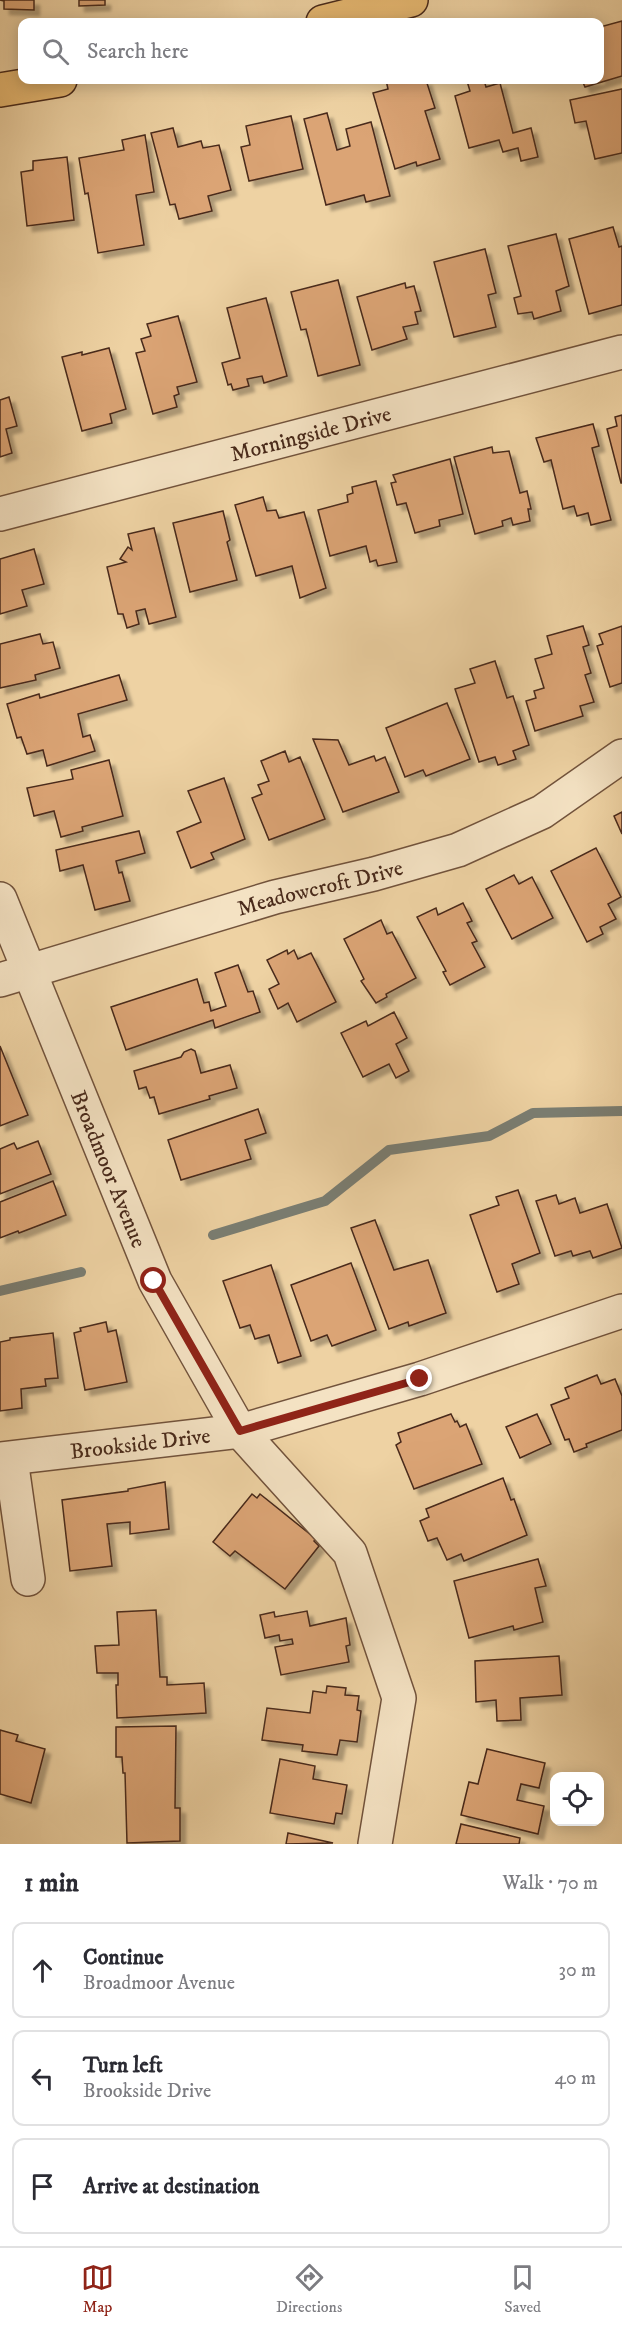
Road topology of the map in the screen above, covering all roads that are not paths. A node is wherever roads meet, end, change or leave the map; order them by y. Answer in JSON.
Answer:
{"nodes":[{"id":1,"x":411,"y":0,"type":"edge"},
{"id":2,"x":339,"y":18,"type":"edge"},
{"id":3,"x":36,"y":84,"type":"edge"},
{"id":4,"x":0,"y":90,"type":"edge"},
{"id":5,"x":622,"y":352,"type":"edge"},
{"id":6,"x":0,"y":514,"type":"edge"},
{"id":7,"x":622,"y":756,"type":"edge"},
{"id":8,"x":0,"y":899,"type":"edge"},
{"id":9,"x":15,"y":976,"type":"edge"},
{"id":10,"x":622,"y":1311,"type":"edge"},
{"id":11,"x":240,"y":1431,"type":"junction"},
{"id":12,"x":6,"y":1459,"type":"edge"},
{"id":13,"x":28,"y":1579,"type":"dead end"},
{"id":14,"x":375,"y":1844,"type":"edge"}],
"edges":[{"from":1,"to":2,"type":"main road"},
{"from":3,"to":4,"type":"main road"},
{"from":5,"to":6,"type":"street","name":"Morningside Drive"},
{"from":7,"to":9,"type":"street","name":"Meadowcroft Drive"},
{"from":8,"to":9,"type":"street","name":"Broadmoor Avenue"},
{"from":9,"to":11,"type":"street","name":"Broadmoor Avenue"},
{"from":10,"to":11,"type":"street","name":"Brookside Drive"},
{"from":11,"to":12,"type":"street","name":"Brookside Drive"},
{"from":11,"to":14,"type":"street","name":"Broadmoor Avenue"},
{"from":12,"to":13,"type":"street"}]}
